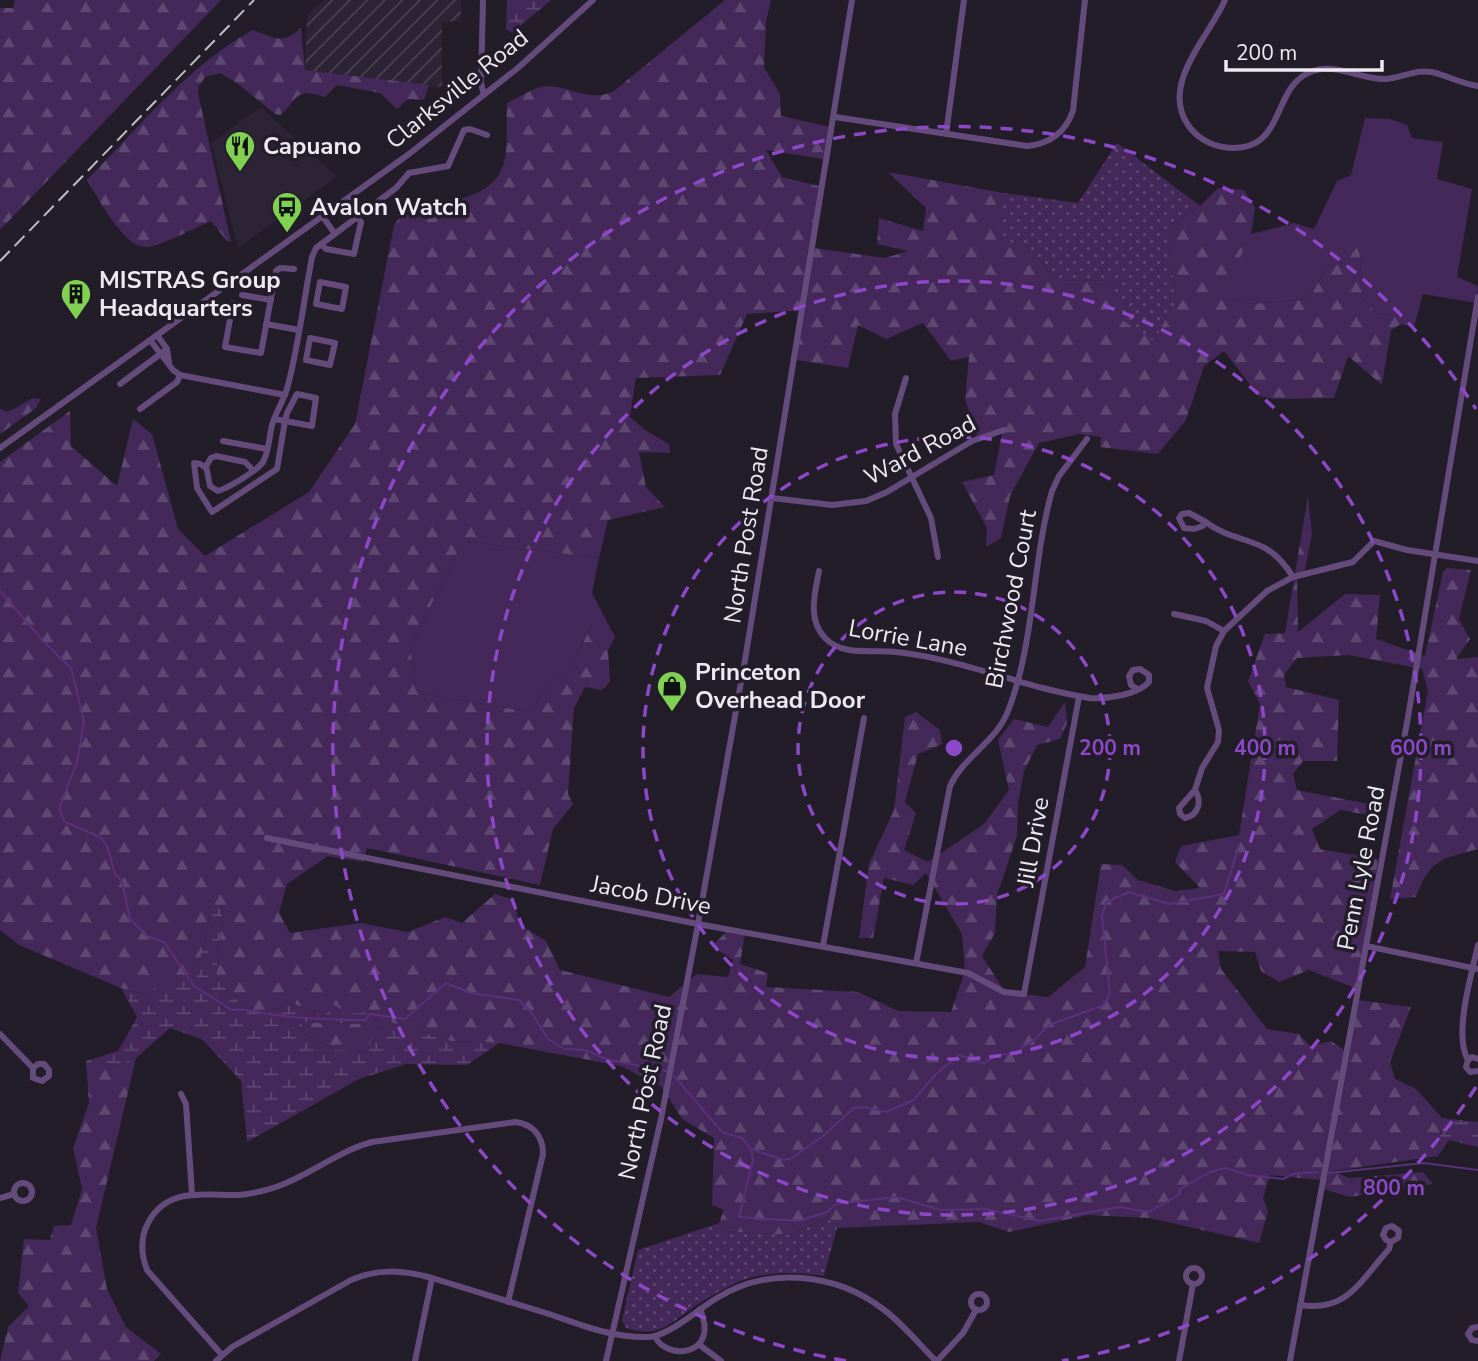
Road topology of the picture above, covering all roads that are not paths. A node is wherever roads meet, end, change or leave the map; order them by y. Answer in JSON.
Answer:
{"nodes":[{"id":1,"x":484,"y":0,"type":"edge"},
{"id":2,"x":593,"y":0,"type":"edge"},
{"id":3,"x":852,"y":0,"type":"edge"},
{"id":4,"x":964,"y":0,"type":"edge"},
{"id":5,"x":1085,"y":0,"type":"edge"},
{"id":6,"x":1225,"y":0,"type":"edge"},
{"id":7,"x":1478,"y":86,"type":"edge"},
{"id":8,"x":484,"y":95,"type":"junction"},
{"id":9,"x":835,"y":117,"type":"junction"},
{"id":10,"x":946,"y":134,"type":"junction"},
{"id":11,"x":487,"y":135,"type":"dead end"},
{"id":12,"x":323,"y":217,"type":"junction"},
{"id":13,"x":357,"y":217,"type":"junction"},
{"id":14,"x":335,"y":234,"type":"junction"},
{"id":15,"x":321,"y":244,"type":"junction"},
{"id":16,"x":294,"y":269,"type":"dead end"},
{"id":17,"x":242,"y":295,"type":"dead end"},
{"id":18,"x":1478,"y":297,"type":"edge"},
{"id":19,"x":271,"y":300,"type":"junction"},
{"id":20,"x":304,"y":301,"type":"junction"},
{"id":21,"x":233,"y":303,"type":"dead end"},
{"id":22,"x":316,"y":304,"type":"junction"},
{"id":23,"x":266,"y":324,"type":"junction"},
{"id":24,"x":299,"y":330,"type":"junction"},
{"id":25,"x":157,"y":335,"type":"junction"},
{"id":26,"x":150,"y":340,"type":"junction"},
{"id":27,"x":167,"y":349,"type":"junction"},
{"id":28,"x":160,"y":354,"type":"junction"},
{"id":29,"x":294,"y":357,"type":"junction"},
{"id":30,"x":306,"y":360,"type":"junction"},
{"id":31,"x":169,"y":364,"type":"junction"},
{"id":32,"x":180,"y":375,"type":"junction"},
{"id":33,"x":906,"y":378,"type":"dead end"},
{"id":34,"x":120,"y":384,"type":"dead end"},
{"id":35,"x":285,"y":395,"type":"junction"},
{"id":36,"x":141,"y":409,"type":"dead end"},
{"id":37,"x":274,"y":419,"type":"junction"},
{"id":38,"x":285,"y":421,"type":"junction"},
{"id":39,"x":1003,"y":430,"type":"dead end"},
{"id":40,"x":1087,"y":439,"type":"dead end"},
{"id":41,"x":223,"y":441,"type":"dead end"},
{"id":42,"x":0,"y":448,"type":"edge"},
{"id":43,"x":267,"y":450,"type":"junction"},
{"id":44,"x":206,"y":468,"type":"junction"},
{"id":45,"x":253,"y":470,"type":"junction"},
{"id":46,"x":910,"y":477,"type":"junction"},
{"id":47,"x":238,"y":480,"type":"junction"},
{"id":48,"x":245,"y":490,"type":"junction"},
{"id":49,"x":772,"y":498,"type":"junction"},
{"id":50,"x":1204,"y":521,"type":"dead end"},
{"id":51,"x":1435,"y":554,"type":"junction"},
{"id":52,"x":938,"y":557,"type":"dead end"},
{"id":53,"x":1478,"y":561,"type":"edge"},
{"id":54,"x":818,"y":571,"type":"dead end"},
{"id":55,"x":1293,"y":578,"type":"junction"},
{"id":56,"x":1174,"y":614,"type":"dead end"},
{"id":57,"x":1224,"y":631,"type":"junction"},
{"id":58,"x":1018,"y":681,"type":"junction"},
{"id":59,"x":1137,"y":689,"type":"dead end"},
{"id":60,"x":1079,"y":697,"type":"junction"},
{"id":61,"x":864,"y":718,"type":"dead end"},
{"id":62,"x":1195,"y":790,"type":"junction"},
{"id":63,"x":267,"y":838,"type":"dead end"},
{"id":64,"x":698,"y":924,"type":"junction"},
{"id":65,"x":1478,"y":945,"type":"edge"},
{"id":66,"x":822,"y":946,"type":"junction"},
{"id":67,"x":1366,"y":946,"type":"junction"},
{"id":68,"x":916,"y":963,"type":"junction"},
{"id":69,"x":1476,"y":968,"type":"edge"},
{"id":70,"x":1024,"y":994,"type":"joint"},
{"id":71,"x":0,"y":1034,"type":"edge"},
{"id":72,"x":7,"y":1042,"type":"junction"},
{"id":73,"x":0,"y":1048,"type":"edge"},
{"id":74,"x":1478,"y":1059,"type":"edge"},
{"id":75,"x":1468,"y":1060,"type":"junction"},
{"id":76,"x":33,"y":1068,"type":"dead end"},
{"id":77,"x":1478,"y":1071,"type":"edge"},
{"id":78,"x":181,"y":1094,"type":"dead end"},
{"id":79,"x":14,"y":1194,"type":"dead end"},
{"id":80,"x":192,"y":1194,"type":"junction"},
{"id":81,"x":0,"y":1198,"type":"edge"},
{"id":82,"x":1391,"y":1242,"type":"dead end"},
{"id":83,"x":432,"y":1278,"type":"junction"},
{"id":84,"x":1193,"y":1284,"type":"dead end"},
{"id":85,"x":508,"y":1302,"type":"junction"},
{"id":86,"x":1300,"y":1304,"type":"junction"},
{"id":87,"x":700,"y":1308,"type":"junction"},
{"id":88,"x":976,"y":1310,"type":"dead end"},
{"id":89,"x":1478,"y":1327,"type":"edge"},
{"id":90,"x":612,"y":1333,"type":"junction"},
{"id":91,"x":655,"y":1336,"type":"junction"},
{"id":92,"x":1478,"y":1341,"type":"edge"},
{"id":93,"x":701,"y":1346,"type":"junction"},
{"id":94,"x":222,"y":1355,"type":"junction"},
{"id":95,"x":216,"y":1361,"type":"edge"},
{"id":96,"x":415,"y":1361,"type":"edge"},
{"id":97,"x":606,"y":1361,"type":"edge"},
{"id":98,"x":721,"y":1361,"type":"edge"},
{"id":99,"x":937,"y":1361,"type":"edge"},
{"id":100,"x":1179,"y":1361,"type":"edge"},
{"id":101,"x":1290,"y":1361,"type":"edge"}],
"edges":[{"from":1,"to":8,"type":"street"},
{"from":2,"to":8,"type":"street","name":"Clarksville Road"},
{"from":3,"to":9,"type":"street","name":"North Post Road"},
{"from":4,"to":10,"type":"street"},
{"from":5,"to":10,"type":"street"},
{"from":6,"to":7,"type":"street"},
{"from":8,"to":12,"type":"street","name":"Clarksville Road"},
{"from":9,"to":10,"type":"street"},
{"from":9,"to":49,"type":"street","name":"North Post Road"},
{"from":11,"to":13,"type":"street"},
{"from":12,"to":14,"type":"street"},
{"from":12,"to":25,"type":"street","name":"Clarksville Road"},
{"from":13,"to":14,"type":"street"},
{"from":13,"to":15,"type":"street"},
{"from":14,"to":15,"type":"street"},
{"from":15,"to":20,"type":"street"},
{"from":16,"to":19,"type":"street"},
{"from":17,"to":19,"type":"street"},
{"from":18,"to":51,"type":"street","name":"Penn Lyle Road"},
{"from":19,"to":23,"type":"street"},
{"from":20,"to":22,"type":"street"},
{"from":20,"to":24,"type":"street"},
{"from":21,"to":23,"type":"street"},
{"from":22,"to":22,"type":"street"},
{"from":23,"to":24,"type":"street"},
{"from":24,"to":29,"type":"street"},
{"from":25,"to":26,"type":"street","name":"Clarksville Road"},
{"from":25,"to":27,"type":"street"},
{"from":26,"to":28,"type":"street"},
{"from":26,"to":42,"type":"street","name":"Clarksville Road"},
{"from":27,"to":28,"type":"street"},
{"from":27,"to":31,"type":"street"},
{"from":28,"to":31,"type":"street"},
{"from":28,"to":34,"type":"street"},
{"from":29,"to":30,"type":"street"},
{"from":29,"to":35,"type":"street"},
{"from":30,"to":30,"type":"street"},
{"from":31,"to":32,"type":"street"},
{"from":32,"to":35,"type":"street"},
{"from":32,"to":36,"type":"street"},
{"from":33,"to":46,"type":"street"},
{"from":35,"to":37,"type":"street"},
{"from":37,"to":38,"type":"street"},
{"from":37,"to":43,"type":"street"},
{"from":38,"to":38,"type":"street"},
{"from":38,"to":48,"type":"street"},
{"from":39,"to":46,"type":"street","name":"Ward Road"},
{"from":40,"to":58,"type":"street","name":"Birchwood Court"},
{"from":41,"to":43,"type":"street"},
{"from":43,"to":45,"type":"street"},
{"from":44,"to":45,"type":"street"},
{"from":44,"to":47,"type":"street"},
{"from":44,"to":48,"type":"street"},
{"from":45,"to":47,"type":"street"},
{"from":46,"to":49,"type":"street","name":"Ward Road"},
{"from":46,"to":52,"type":"street"},
{"from":47,"to":48,"type":"street"},
{"from":49,"to":64,"type":"street","name":"North Post Road"},
{"from":50,"to":55,"type":"street"},
{"from":51,"to":53,"type":"street"},
{"from":51,"to":55,"type":"street"},
{"from":51,"to":67,"type":"street","name":"Penn Lyle Road"},
{"from":54,"to":58,"type":"street","name":"Lorrie Lane"},
{"from":55,"to":57,"type":"street"},
{"from":56,"to":57,"type":"street"},
{"from":57,"to":62,"type":"street"},
{"from":58,"to":60,"type":"street","name":"Lorrie Lane"},
{"from":58,"to":68,"type":"street","name":"Birchwood Court"},
{"from":59,"to":60,"type":"street","name":"Lorrie Lane"},
{"from":60,"to":70,"type":"street","name":"Jill Drive"},
{"from":61,"to":66,"type":"street"},
{"from":62,"to":62,"type":"street"},
{"from":63,"to":64,"type":"street","name":"Jacob Drive"},
{"from":64,"to":66,"type":"street","name":"Jacob Drive"},
{"from":64,"to":90,"type":"street","name":"North Post Road"},
{"from":65,"to":69,"type":"street"},
{"from":66,"to":68,"type":"street","name":"Jacob Drive"},
{"from":67,"to":69,"type":"street"},
{"from":67,"to":86,"type":"street","name":"Penn Lyle Road"},
{"from":68,"to":70,"type":"street","name":"Jacob Drive"},
{"from":69,"to":75,"type":"street"},
{"from":71,"to":72,"type":"street"},
{"from":72,"to":73,"type":"street"},
{"from":72,"to":76,"type":"street"},
{"from":74,"to":75,"type":"street"},
{"from":75,"to":77,"type":"street"},
{"from":78,"to":80,"type":"street"},
{"from":79,"to":81,"type":"street"},
{"from":80,"to":85,"type":"street"},
{"from":80,"to":94,"type":"street"},
{"from":82,"to":86,"type":"street"},
{"from":83,"to":85,"type":"street"},
{"from":83,"to":94,"type":"street"},
{"from":83,"to":96,"type":"street"},
{"from":84,"to":100,"type":"street"},
{"from":85,"to":90,"type":"street"},
{"from":86,"to":101,"type":"street","name":"Penn Lyle Road"},
{"from":87,"to":91,"type":"street"},
{"from":87,"to":93,"type":"street"},
{"from":87,"to":99,"type":"street"},
{"from":88,"to":99,"type":"street"},
{"from":89,"to":92,"type":"street"},
{"from":90,"to":91,"type":"street"},
{"from":90,"to":97,"type":"street","name":"North Post Road"},
{"from":91,"to":93,"type":"street"},
{"from":93,"to":98,"type":"street"},
{"from":94,"to":95,"type":"street"}]}
